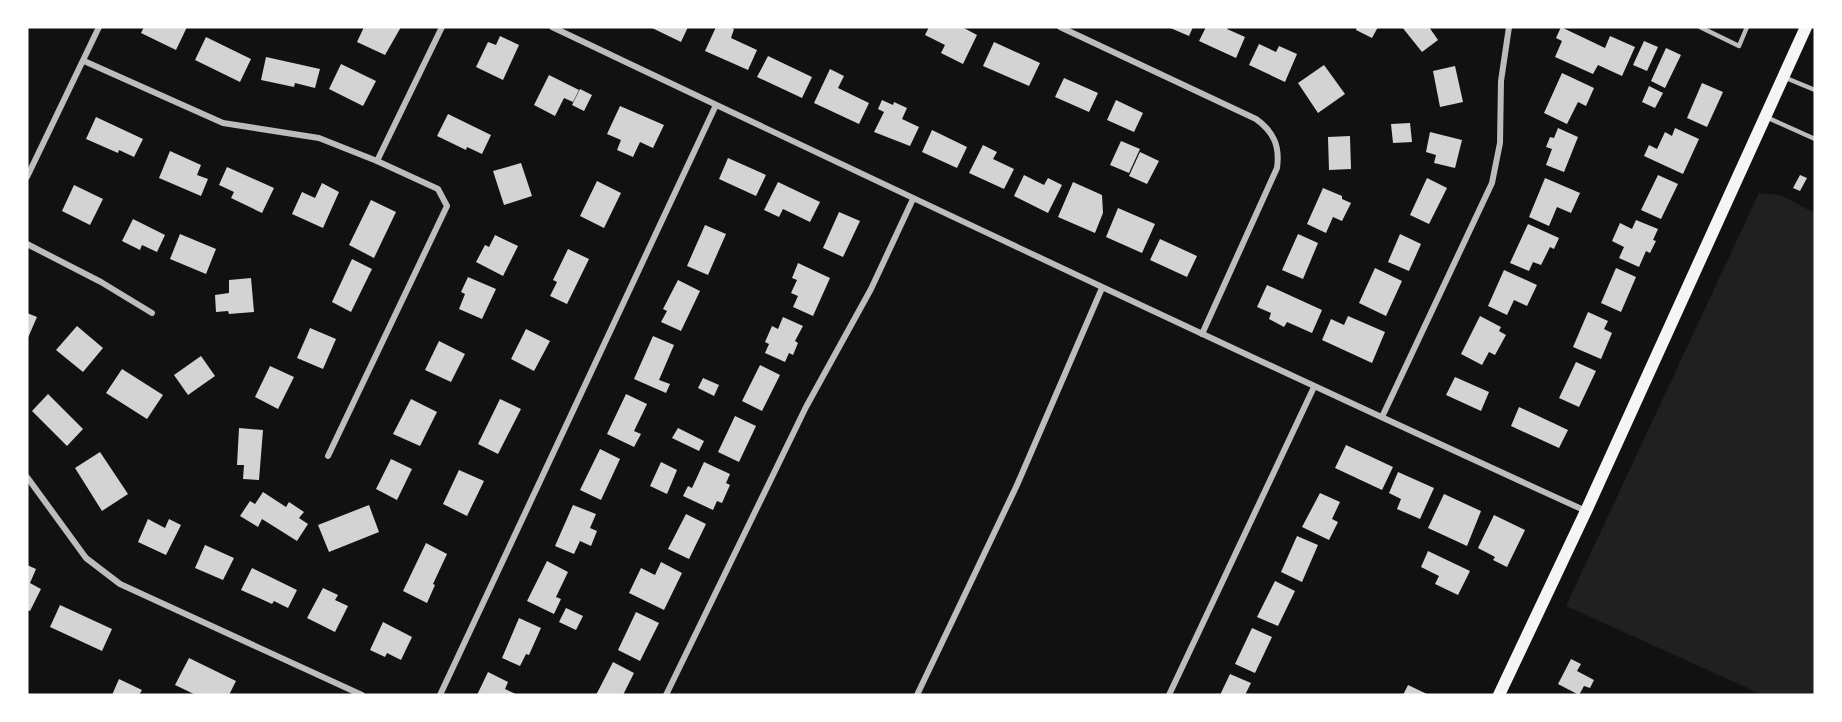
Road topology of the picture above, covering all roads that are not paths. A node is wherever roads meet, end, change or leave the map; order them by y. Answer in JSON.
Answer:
{"nodes":[{"id":1,"x":99,"y":27,"type":"edge"},
{"id":2,"x":442,"y":27,"type":"edge"},
{"id":3,"x":552,"y":27,"type":"edge"},
{"id":4,"x":1060,"y":27,"type":"edge"},
{"id":5,"x":1700,"y":27,"type":"edge"},
{"id":6,"x":1747,"y":27,"type":"edge"},
{"id":7,"x":1806,"y":27,"type":"edge"},
{"id":8,"x":1509,"y":28,"type":"edge"},
{"id":9,"x":84,"y":61,"type":"junction"},
{"id":10,"x":1783,"y":77,"type":"junction"},
{"id":11,"x":1815,"y":90,"type":"edge"},
{"id":12,"x":716,"y":105,"type":"junction"},
{"id":13,"x":1765,"y":117,"type":"junction"},
{"id":14,"x":1815,"y":139,"type":"edge"},
{"id":15,"x":377,"y":161,"type":"junction"},
{"id":16,"x":27,"y":177,"type":"edge"},
{"id":17,"x":913,"y":200,"type":"junction"},
{"id":18,"x":27,"y":244,"type":"edge"},
{"id":19,"x":1102,"y":288,"type":"junction"},
{"id":20,"x":152,"y":313,"type":"dead end"},
{"id":21,"x":1202,"y":334,"type":"junction"},
{"id":22,"x":1314,"y":387,"type":"junction"},
{"id":23,"x":1382,"y":417,"type":"junction"},
{"id":24,"x":328,"y":456,"type":"dead end"},
{"id":25,"x":27,"y":477,"type":"edge"},
{"id":26,"x":1586,"y":511,"type":"junction"},
{"id":27,"x":362,"y":695,"type":"edge"},
{"id":28,"x":440,"y":695,"type":"edge"},
{"id":29,"x":666,"y":695,"type":"edge"},
{"id":30,"x":917,"y":695,"type":"edge"},
{"id":31,"x":1169,"y":695,"type":"edge"},
{"id":32,"x":1499,"y":695,"type":"edge"}],
"edges":[{"from":1,"to":9,"type":"street"},
{"from":2,"to":15,"type":"street"},
{"from":3,"to":12,"type":"street"},
{"from":4,"to":21,"type":"street"},
{"from":5,"to":6,"type":"lane"},
{"from":7,"to":10,"type":"main road"},
{"from":8,"to":23,"type":"street"},
{"from":9,"to":15,"type":"street"},
{"from":9,"to":16,"type":"street"},
{"from":10,"to":11,"type":"lane"},
{"from":10,"to":13,"type":"main road"},
{"from":12,"to":17,"type":"street"},
{"from":12,"to":28,"type":"street"},
{"from":13,"to":14,"type":"lane"},
{"from":13,"to":26,"type":"main road"},
{"from":15,"to":24,"type":"street"},
{"from":17,"to":19,"type":"street"},
{"from":17,"to":29,"type":"street"},
{"from":18,"to":20,"type":"street"},
{"from":19,"to":21,"type":"street"},
{"from":19,"to":30,"type":"street"},
{"from":21,"to":22,"type":"street"},
{"from":22,"to":23,"type":"street"},
{"from":22,"to":31,"type":"street"},
{"from":23,"to":26,"type":"street"},
{"from":25,"to":27,"type":"street"},
{"from":26,"to":32,"type":"main road"}]}
